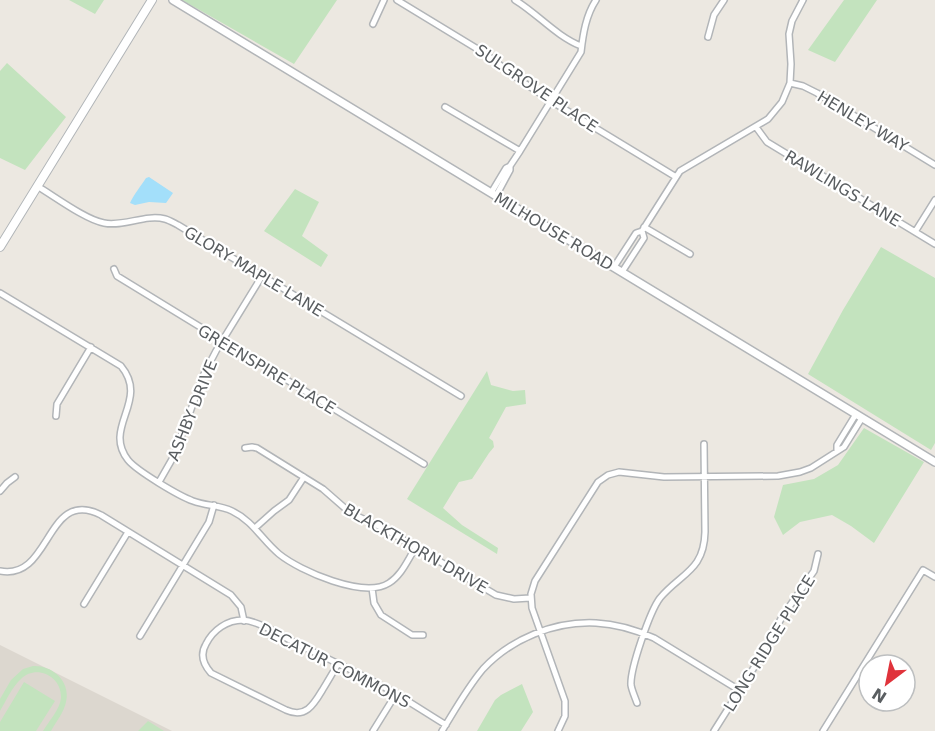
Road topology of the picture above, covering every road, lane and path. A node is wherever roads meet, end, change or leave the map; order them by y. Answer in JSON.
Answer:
{"nodes":[{"id":1,"x":152,"y":0,"type":"edge"},
{"id":2,"x":173,"y":0,"type":"edge"},
{"id":3,"x":384,"y":0,"type":"edge"},
{"id":4,"x":397,"y":0,"type":"edge"},
{"id":5,"x":515,"y":0,"type":"edge"},
{"id":6,"x":596,"y":0,"type":"edge"},
{"id":7,"x":724,"y":0,"type":"edge"},
{"id":8,"x":803,"y":0,"type":"edge"},
{"id":9,"x":373,"y":24,"type":"dead end"},
{"id":10,"x":708,"y":37,"type":"dead end"},
{"id":11,"x":581,"y":46,"type":"junction"},
{"id":12,"x":789,"y":83,"type":"junction"},
{"id":13,"x":551,"y":101,"type":"junction"},
{"id":14,"x":445,"y":107,"type":"dead end"},
{"id":15,"x":756,"y":127,"type":"junction"},
{"id":16,"x":520,"y":151,"type":"junction"},
{"id":17,"x":935,"y":165,"type":"edge"},
{"id":18,"x":676,"y":177,"type":"junction"},
{"id":19,"x":37,"y":186,"type":"junction"},
{"id":20,"x":493,"y":194,"type":"junction"},
{"id":21,"x":935,"y":200,"type":"edge"},
{"id":22,"x":643,"y":229,"type":"junction"},
{"id":23,"x":915,"y":232,"type":"junction"},
{"id":24,"x":935,"y":244,"type":"edge"},
{"id":25,"x":0,"y":247,"type":"edge"},
{"id":26,"x":690,"y":254,"type":"dead end"},
{"id":27,"x":614,"y":267,"type":"junction"},
{"id":28,"x":114,"y":269,"type":"dead end"},
{"id":29,"x":622,"y":272,"type":"junction"},
{"id":30,"x":262,"y":276,"type":"junction"},
{"id":31,"x":0,"y":293,"type":"edge"},
{"id":32,"x":222,"y":341,"type":"junction"},
{"id":33,"x":91,"y":348,"type":"junction"},
{"id":34,"x":461,"y":396,"type":"dead end"},
{"id":35,"x":56,"y":416,"type":"dead end"},
{"id":36,"x":859,"y":416,"type":"junction"},
{"id":37,"x":704,"y":444,"type":"dead end"},
{"id":38,"x":245,"y":448,"type":"dead end"},
{"id":39,"x":935,"y":462,"type":"edge"},
{"id":40,"x":424,"y":464,"type":"dead end"},
{"id":41,"x":704,"y":476,"type":"junction"},
{"id":42,"x":15,"y":477,"type":"dead end"},
{"id":43,"x":304,"y":477,"type":"junction"},
{"id":44,"x":159,"y":482,"type":"junction"},
{"id":45,"x":0,"y":491,"type":"edge"},
{"id":46,"x":214,"y":505,"type":"junction"},
{"id":47,"x":255,"y":528,"type":"junction"},
{"id":48,"x":128,"y":532,"type":"junction"},
{"id":49,"x":416,"y":547,"type":"junction"},
{"id":50,"x":818,"y":554,"type":"dead end"},
{"id":51,"x":183,"y":565,"type":"junction"},
{"id":52,"x":0,"y":571,"type":"edge"},
{"id":53,"x":935,"y":577,"type":"edge"},
{"id":54,"x":372,"y":588,"type":"junction"},
{"id":55,"x":530,"y":598,"type":"junction"},
{"id":56,"x":84,"y":604,"type":"dead end"},
{"id":57,"x":244,"y":621,"type":"junction"},
{"id":58,"x":540,"y":631,"type":"junction"},
{"id":59,"x":644,"y":634,"type":"junction"},
{"id":60,"x":423,"y":635,"type":"dead end"},
{"id":61,"x":140,"y":636,"type":"dead end"},
{"id":62,"x":338,"y":664,"type":"junction"},
{"id":63,"x":739,"y":690,"type":"junction"},
{"id":64,"x":396,"y":694,"type":"junction"},
{"id":65,"x":637,"y":703,"type":"dead end"},
{"id":66,"x":446,"y":725,"type":"junction"},
{"id":67,"x":373,"y":731,"type":"edge"},
{"id":68,"x":442,"y":731,"type":"edge"},
{"id":69,"x":558,"y":731,"type":"edge"},
{"id":70,"x":714,"y":731,"type":"edge"},
{"id":71,"x":823,"y":731,"type":"edge"}],
"edges":[{"from":1,"to":19,"type":"main road"},
{"from":2,"to":20,"type":"street","name":"MILHOUSE ROAD"},
{"from":3,"to":9,"type":"street"},
{"from":4,"to":13,"type":"street","name":"SULGROVE PLACE"},
{"from":5,"to":11,"type":"street"},
{"from":6,"to":11,"type":"street"},
{"from":7,"to":10,"type":"street"},
{"from":8,"to":12,"type":"street"},
{"from":11,"to":13,"type":"street"},
{"from":12,"to":15,"type":"street"},
{"from":12,"to":17,"type":"street","name":"HENLEY WAY"},
{"from":13,"to":16,"type":"street"},
{"from":13,"to":18,"type":"street","name":"SULGROVE PLACE"},
{"from":14,"to":16,"type":"street"},
{"from":15,"to":18,"type":"street"},
{"from":15,"to":23,"type":"street","name":"RAWLINGS LANE"},
{"from":16,"to":20,"type":"street"},
{"from":18,"to":22,"type":"street"},
{"from":19,"to":25,"type":"main road"},
{"from":19,"to":30,"type":"street","name":"GLORY MAPLE LANE"},
{"from":20,"to":27,"type":"street","name":"MILHOUSE ROAD"},
{"from":21,"to":23,"type":"street"},
{"from":22,"to":26,"type":"street"},
{"from":22,"to":27,"type":"street"},
{"from":22,"to":29,"type":"street"},
{"from":23,"to":24,"type":"street","name":"RAWLINGS LANE"},
{"from":27,"to":29,"type":"street","name":"MILHOUSE ROAD"},
{"from":28,"to":32,"type":"street","name":"GREENSPIRE PLACE"},
{"from":29,"to":36,"type":"street","name":"MILHOUSE ROAD"},
{"from":30,"to":32,"type":"street","name":"ASHBY DRIVE"},
{"from":30,"to":34,"type":"street","name":"GLORY MAPLE LANE"},
{"from":31,"to":33,"type":"street"},
{"from":32,"to":40,"type":"street","name":"GREENSPIRE PLACE"},
{"from":32,"to":44,"type":"street","name":"ASHBY DRIVE"},
{"from":33,"to":35,"type":"street"},
{"from":33,"to":44,"type":"street"},
{"from":36,"to":39,"type":"street","name":"MILHOUSE ROAD"},
{"from":36,"to":41,"type":"street"},
{"from":37,"to":41,"type":"street"},
{"from":38,"to":43,"type":"street","name":"BLACKTHORN DRIVE"},
{"from":41,"to":55,"type":"street"},
{"from":41,"to":59,"type":"street"},
{"from":42,"to":45,"type":"street"},
{"from":43,"to":47,"type":"street"},
{"from":43,"to":49,"type":"street","name":"BLACKTHORN DRIVE"},
{"from":44,"to":46,"type":"street"},
{"from":46,"to":47,"type":"street"},
{"from":46,"to":51,"type":"street"},
{"from":47,"to":54,"type":"street"},
{"from":48,"to":51,"type":"street","name":"DECATUR COMMONS"},
{"from":48,"to":52,"type":"street","name":"DECATUR COMMONS"},
{"from":48,"to":56,"type":"street"},
{"from":49,"to":54,"type":"street"},
{"from":49,"to":55,"type":"street","name":"BLACKTHORN DRIVE"},
{"from":50,"to":63,"type":"street","name":"LONG RIDGE PLACE"},
{"from":51,"to":57,"type":"street","name":"DECATUR COMMONS"},
{"from":51,"to":61,"type":"street"},
{"from":53,"to":71,"type":"street"},
{"from":54,"to":60,"type":"street"},
{"from":55,"to":58,"type":"street"},
{"from":57,"to":62,"type":"street","name":"DECATUR COMMONS"},
{"from":57,"to":62,"type":"street"},
{"from":58,"to":59,"type":"street"},
{"from":58,"to":66,"type":"street"},
{"from":58,"to":69,"type":"street"},
{"from":59,"to":63,"type":"street"},
{"from":59,"to":65,"type":"street"},
{"from":62,"to":64,"type":"street","name":"DECATUR COMMONS"},
{"from":63,"to":70,"type":"street","name":"LONG RIDGE PLACE"},
{"from":64,"to":66,"type":"street","name":"DECATUR COMMONS"},
{"from":64,"to":67,"type":"street"},
{"from":66,"to":68,"type":"street"}]}
